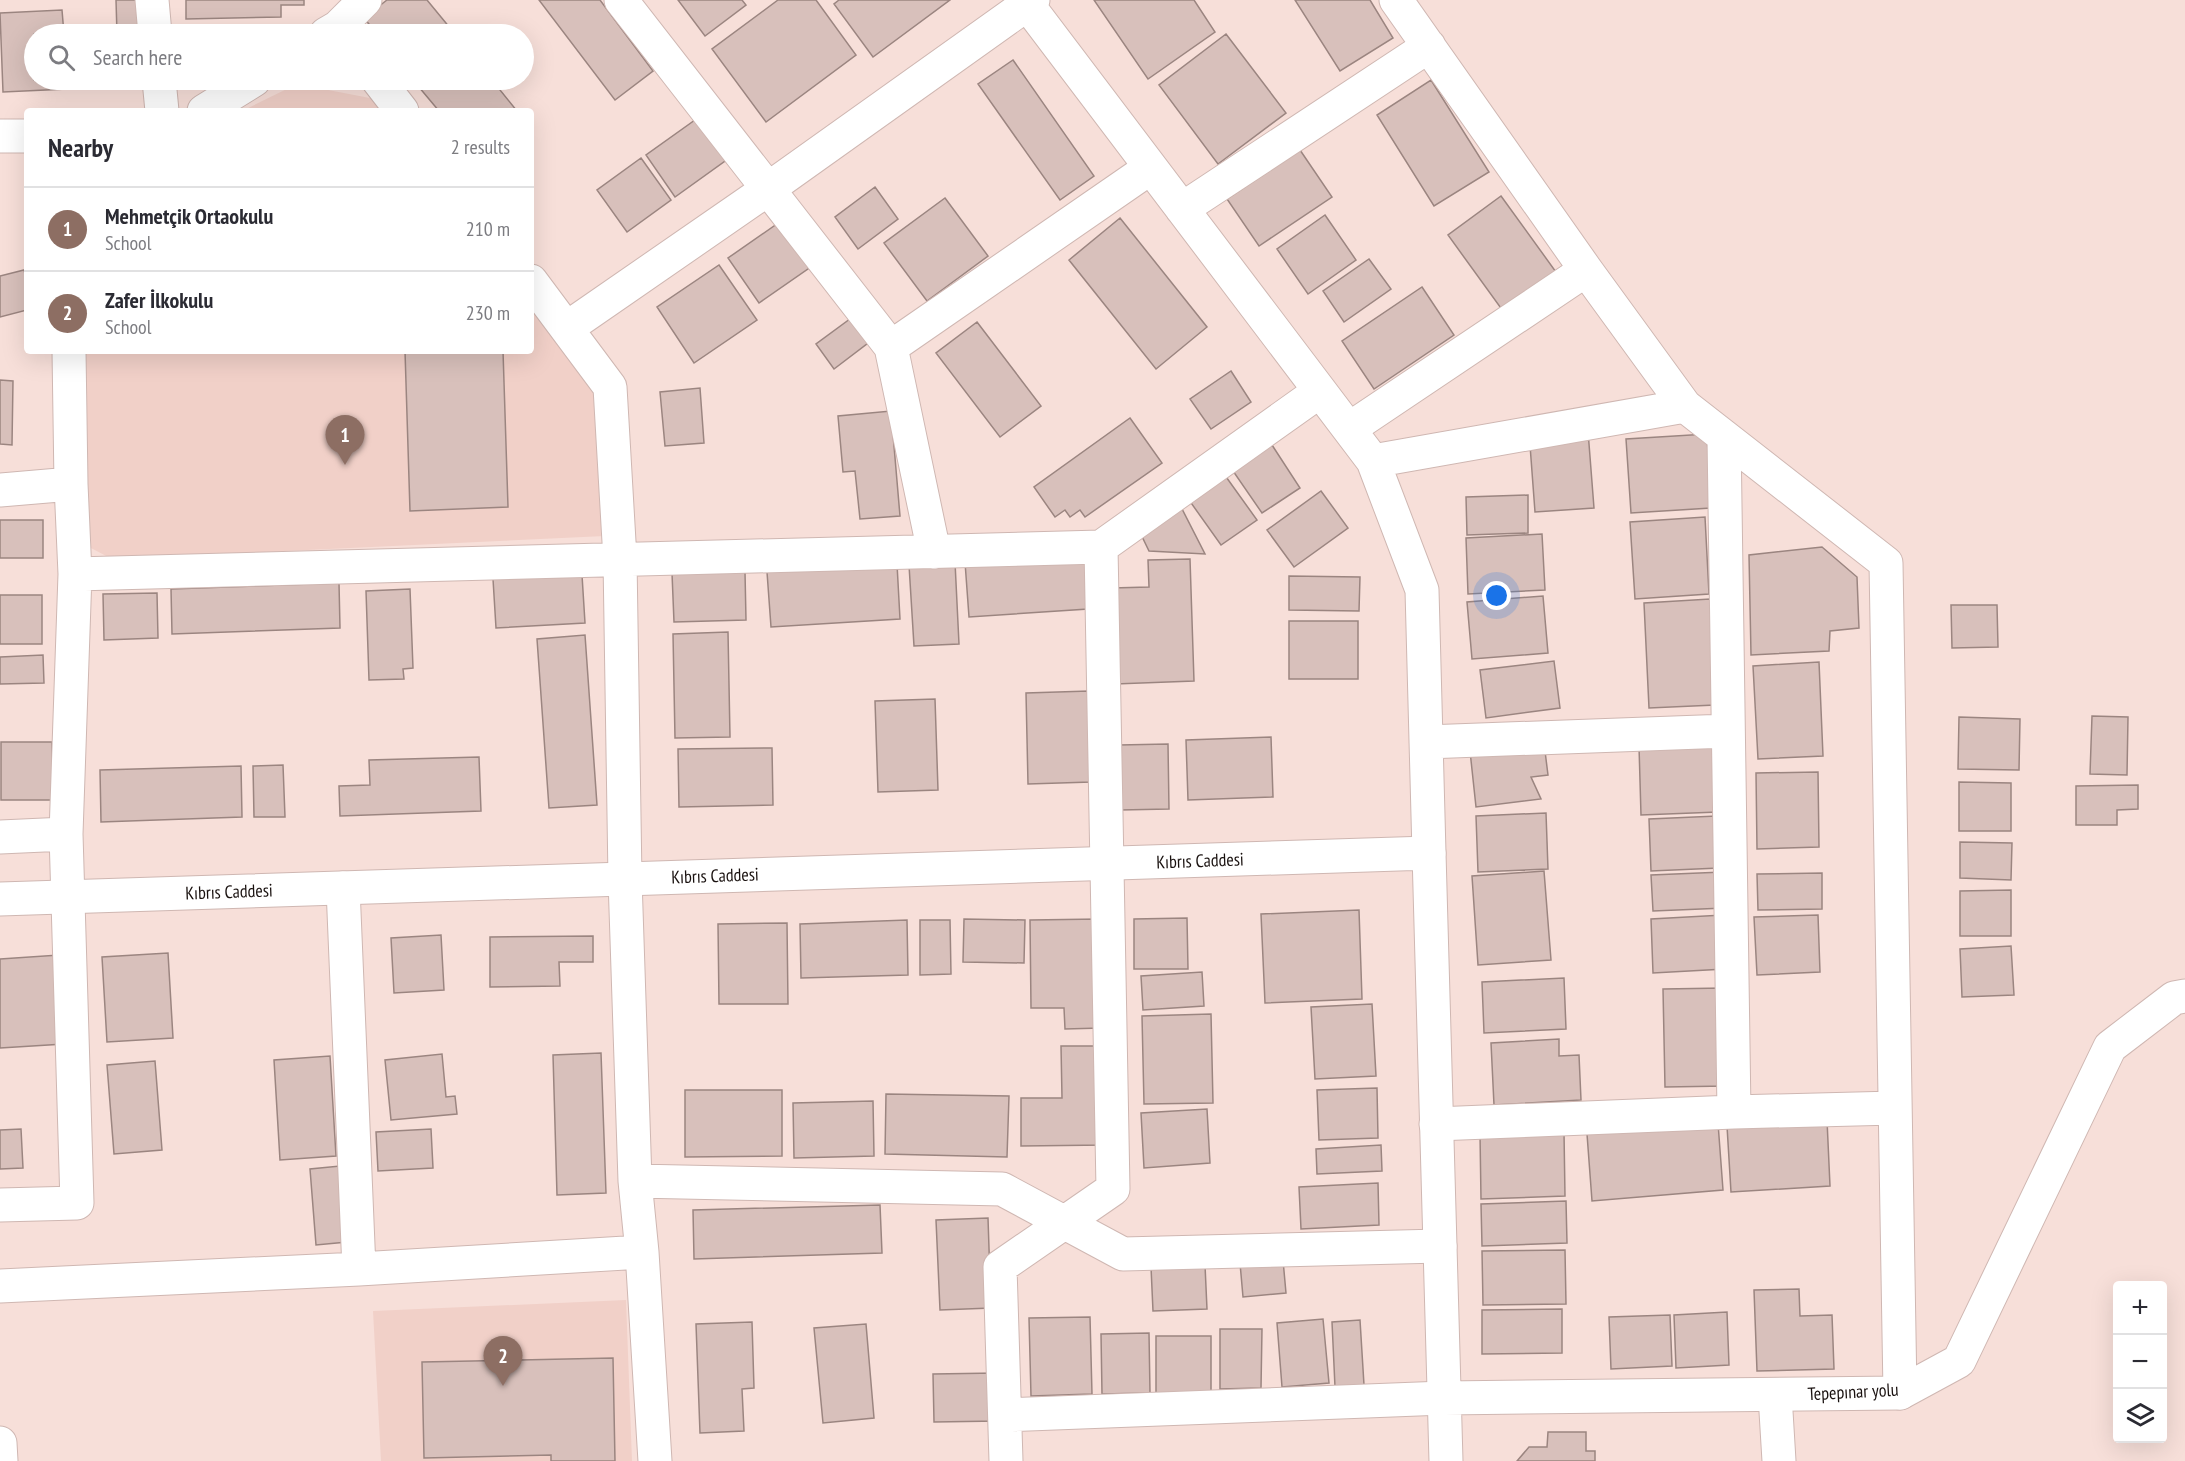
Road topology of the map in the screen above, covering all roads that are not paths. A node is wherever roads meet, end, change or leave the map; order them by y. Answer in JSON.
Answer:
{"nodes":[{"id":1,"x":152,"y":0,"type":"edge"},
{"id":2,"x":365,"y":0,"type":"edge"},
{"id":3,"x":621,"y":0,"type":"edge"},
{"id":4,"x":1396,"y":0,"type":"edge"},
{"id":5,"x":1028,"y":1,"type":"edge"},
{"id":6,"x":154,"y":24,"type":"edge"},
{"id":7,"x":343,"y":24,"type":"edge"},
{"id":8,"x":1429,"y":46,"type":"junction"},
{"id":9,"x":160,"y":90,"type":"edge"},
{"id":10,"x":238,"y":90,"type":"edge"},
{"id":11,"x":386,"y":90,"type":"edge"},
{"id":12,"x":162,"y":108,"type":"edge"},
{"id":13,"x":209,"y":108,"type":"edge"},
{"id":14,"x":400,"y":108,"type":"edge"},
{"id":15,"x":0,"y":136,"type":"edge"},
{"id":16,"x":24,"y":136,"type":"edge"},
{"id":17,"x":1150,"y":168,"type":"junction"},
{"id":18,"x":768,"y":189,"type":"junction"},
{"id":19,"x":1182,"y":209,"type":"junction"},
{"id":20,"x":1586,"y":270,"type":"junction"},
{"id":21,"x":534,"y":285,"type":"edge"},
{"id":22,"x":567,"y":328,"type":"junction"},
{"id":23,"x":891,"y":347,"type":"junction"},
{"id":24,"x":69,"y":354,"type":"edge"},
{"id":25,"x":1320,"y":391,"type":"junction"},
{"id":26,"x":1685,"y":406,"type":"junction"},
{"id":27,"x":1349,"y":429,"type":"junction"},
{"id":28,"x":1724,"y":437,"type":"junction"},
{"id":29,"x":1373,"y":461,"type":"junction"},
{"id":30,"x":71,"y":484,"type":"junction"},
{"id":31,"x":0,"y":490,"type":"edge"},
{"id":32,"x":1101,"y":547,"type":"junction"},
{"id":33,"x":934,"y":552,"type":"junction"},
{"id":34,"x":620,"y":559,"type":"junction"},
{"id":35,"x":75,"y":574,"type":"junction"},
{"id":36,"x":1728,"y":731,"type":"junction"},
{"id":37,"x":1426,"y":742,"type":"junction"},
{"id":38,"x":66,"y":834,"type":"junction"},
{"id":39,"x":0,"y":837,"type":"edge"},
{"id":40,"x":1429,"y":853,"type":"junction"},
{"id":41,"x":1106,"y":864,"type":"junction"},
{"id":42,"x":626,"y":879,"type":"junction"},
{"id":43,"x":343,"y":888,"type":"junction"},
{"id":44,"x":67,"y":897,"type":"junction"},
{"id":45,"x":0,"y":899,"type":"edge"},
{"id":46,"x":2185,"y":996,"type":"edge"},
{"id":47,"x":1896,"y":1108,"type":"junction"},
{"id":48,"x":1734,"y":1112,"type":"junction"},
{"id":49,"x":1436,"y":1124,"type":"junction"},
{"id":50,"x":635,"y":1181,"type":"junction"},
{"id":51,"x":0,"y":1206,"type":"edge"},
{"id":52,"x":1065,"y":1223,"type":"junction"},
{"id":53,"x":1440,"y":1246,"type":"junction"},
{"id":54,"x":642,"y":1251,"type":"junction"},
{"id":55,"x":359,"y":1269,"type":"junction"},
{"id":56,"x":0,"y":1286,"type":"edge"},
{"id":57,"x":1900,"y":1393,"type":"junction"},
{"id":58,"x":1775,"y":1395,"type":"junction"},
{"id":59,"x":1444,"y":1398,"type":"junction"},
{"id":60,"x":1005,"y":1414,"type":"junction"},
{"id":61,"x":0,"y":1443,"type":"edge"},
{"id":62,"x":1,"y":1461,"type":"edge"},
{"id":63,"x":655,"y":1461,"type":"edge"},
{"id":64,"x":1006,"y":1461,"type":"edge"},
{"id":65,"x":1446,"y":1461,"type":"edge"},
{"id":66,"x":1779,"y":1461,"type":"edge"}],
"edges":[{"from":1,"to":6,"type":"street"},
{"from":2,"to":7,"type":"street"},
{"from":3,"to":18,"type":"street"},
{"from":4,"to":8,"type":"street"},
{"from":5,"to":17,"type":"street"},
{"from":5,"to":18,"type":"street"},
{"from":8,"to":19,"type":"street"},
{"from":8,"to":20,"type":"street"},
{"from":9,"to":12,"type":"street"},
{"from":10,"to":13,"type":"street"},
{"from":11,"to":14,"type":"street"},
{"from":15,"to":16,"type":"street"},
{"from":17,"to":19,"type":"street"},
{"from":17,"to":23,"type":"street"},
{"from":18,"to":22,"type":"street"},
{"from":18,"to":23,"type":"street"},
{"from":19,"to":25,"type":"street"},
{"from":20,"to":26,"type":"street"},
{"from":20,"to":27,"type":"street"},
{"from":21,"to":22,"type":"street"},
{"from":22,"to":34,"type":"street"},
{"from":23,"to":33,"type":"street"},
{"from":24,"to":30,"type":"street"},
{"from":25,"to":27,"type":"street"},
{"from":25,"to":32,"type":"street"},
{"from":26,"to":28,"type":"street"},
{"from":26,"to":29,"type":"street"},
{"from":27,"to":29,"type":"street"},
{"from":28,"to":36,"type":"street"},
{"from":28,"to":47,"type":"street"},
{"from":29,"to":37,"type":"street"},
{"from":30,"to":31,"type":"street"},
{"from":30,"to":35,"type":"street"},
{"from":32,"to":33,"type":"street"},
{"from":32,"to":41,"type":"street"},
{"from":33,"to":34,"type":"street"},
{"from":34,"to":35,"type":"street"},
{"from":34,"to":42,"type":"street"},
{"from":35,"to":38,"type":"street"},
{"from":36,"to":37,"type":"street"},
{"from":36,"to":48,"type":"street"},
{"from":37,"to":40,"type":"street"},
{"from":38,"to":39,"type":"street"},
{"from":38,"to":44,"type":"street"},
{"from":40,"to":41,"type":"street","name":"Kıbrıs Caddesi"},
{"from":40,"to":49,"type":"street"},
{"from":41,"to":42,"type":"street","name":"Kıbrıs Caddesi"},
{"from":41,"to":52,"type":"street"},
{"from":42,"to":43,"type":"street","name":"Kıbrıs Caddesi"},
{"from":42,"to":50,"type":"street"},
{"from":43,"to":44,"type":"street","name":"Kıbrıs Caddesi"},
{"from":43,"to":55,"type":"street"},
{"from":44,"to":45,"type":"street","name":"Kıbrıs Caddesi"},
{"from":44,"to":51,"type":"street"},
{"from":46,"to":57,"type":"street","name":"Tepepınar yolu"},
{"from":47,"to":48,"type":"street"},
{"from":47,"to":57,"type":"street"},
{"from":48,"to":49,"type":"street"},
{"from":49,"to":53,"type":"street"},
{"from":50,"to":52,"type":"street"},
{"from":50,"to":54,"type":"street"},
{"from":52,"to":53,"type":"street"},
{"from":52,"to":60,"type":"street"},
{"from":53,"to":59,"type":"street"},
{"from":54,"to":55,"type":"street"},
{"from":54,"to":63,"type":"street"},
{"from":55,"to":56,"type":"street"},
{"from":57,"to":58,"type":"street","name":"Tepepınar yolu"},
{"from":58,"to":59,"type":"street","name":"Tepepınar yolu"},
{"from":58,"to":66,"type":"street"},
{"from":59,"to":60,"type":"street","name":"Tepepınar yolu"},
{"from":59,"to":65,"type":"street"},
{"from":60,"to":64,"type":"street"},
{"from":61,"to":62,"type":"street"}]}
